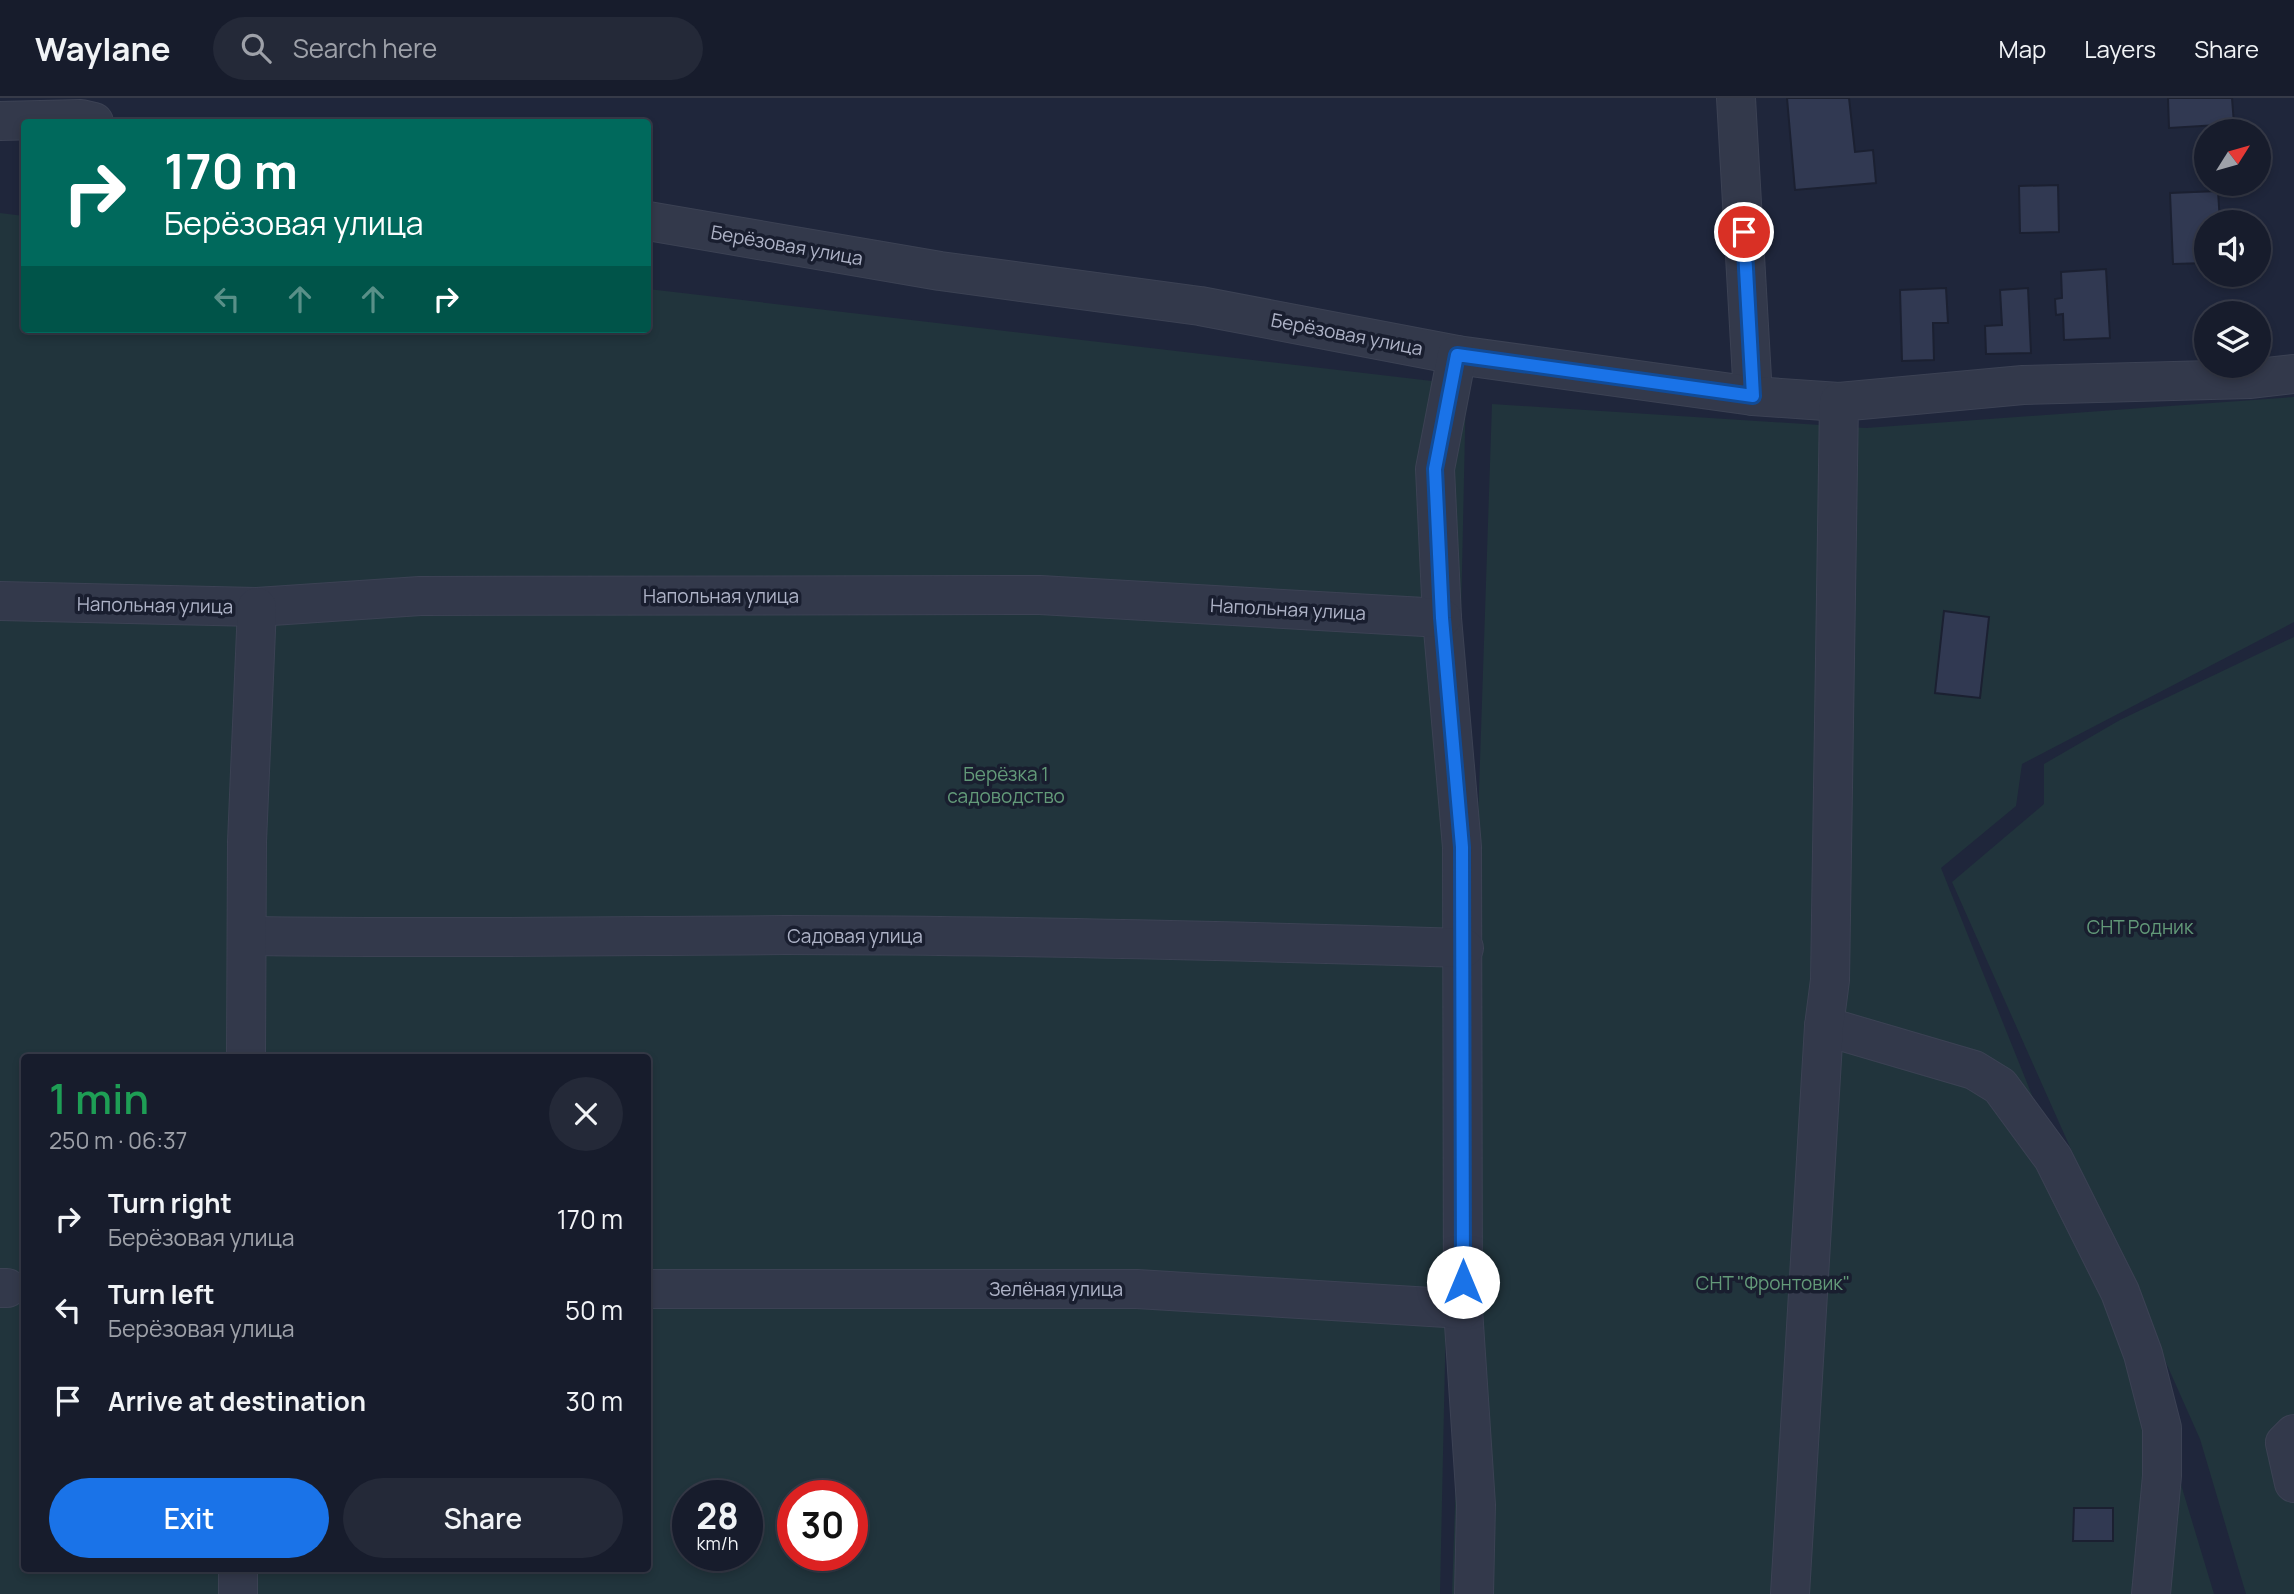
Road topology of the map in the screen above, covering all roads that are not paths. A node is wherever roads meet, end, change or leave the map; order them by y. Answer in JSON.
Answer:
{"nodes":[{"id":1,"x":1736,"y":98,"type":"edge"},
{"id":2,"x":92,"y":113,"type":"edge"},
{"id":3,"x":21,"y":119,"type":"edge"},
{"id":4,"x":23,"y":119,"type":"edge"},
{"id":5,"x":0,"y":121,"type":"edge"},
{"id":6,"x":651,"y":222,"type":"edge"},
{"id":7,"x":1457,"y":355,"type":"junction"},
{"id":8,"x":2294,"y":374,"type":"edge"},
{"id":9,"x":1753,"y":396,"type":"junction"},
{"id":10,"x":1839,"y":402,"type":"junction"},
{"id":11,"x":0,"y":601,"type":"edge"},
{"id":12,"x":257,"y":607,"type":"junction"},
{"id":13,"x":1442,"y":618,"type":"junction"},
{"id":14,"x":247,"y":936,"type":"junction"},
{"id":15,"x":1464,"y":948,"type":"junction"},
{"id":16,"x":1824,"y":1026,"type":"junction"},
{"id":17,"x":246,"y":1054,"type":"edge"},
{"id":18,"x":651,"y":1289,"type":"edge"},
{"id":19,"x":1463,"y":1309,"type":"junction"},
{"id":20,"x":2289,"y":1439,"type":"edge"},
{"id":21,"x":2294,"y":1483,"type":"edge"},
{"id":22,"x":238,"y":1572,"type":"edge"},
{"id":23,"x":238,"y":1594,"type":"edge"},
{"id":24,"x":1474,"y":1594,"type":"edge"},
{"id":25,"x":1790,"y":1594,"type":"edge"},
{"id":26,"x":2151,"y":1594,"type":"edge"}],
"edges":[{"from":1,"to":9,"type":"street"},
{"from":2,"to":4,"type":"street"},
{"from":3,"to":5,"type":"street"},
{"from":6,"to":7,"type":"street","name":"Берёзовая улица"},
{"from":7,"to":9,"type":"street","name":"Берёзовая улица"},
{"from":7,"to":13,"type":"street"},
{"from":8,"to":10,"type":"street","name":"Берёзовая улица"},
{"from":9,"to":10,"type":"street","name":"Берёзовая улица"},
{"from":10,"to":16,"type":"street"},
{"from":11,"to":12,"type":"street","name":"Напольная улица"},
{"from":12,"to":13,"type":"street","name":"Напольная улица"},
{"from":12,"to":14,"type":"street"},
{"from":13,"to":15,"type":"street"},
{"from":14,"to":15,"type":"street","name":"Садовая улица"},
{"from":14,"to":17,"type":"street"},
{"from":15,"to":19,"type":"street"},
{"from":16,"to":25,"type":"street"},
{"from":16,"to":26,"type":"street"},
{"from":18,"to":19,"type":"street","name":"Зелёная улица"},
{"from":19,"to":24,"type":"street"},
{"from":20,"to":21,"type":"street"},
{"from":22,"to":23,"type":"street"}]}
